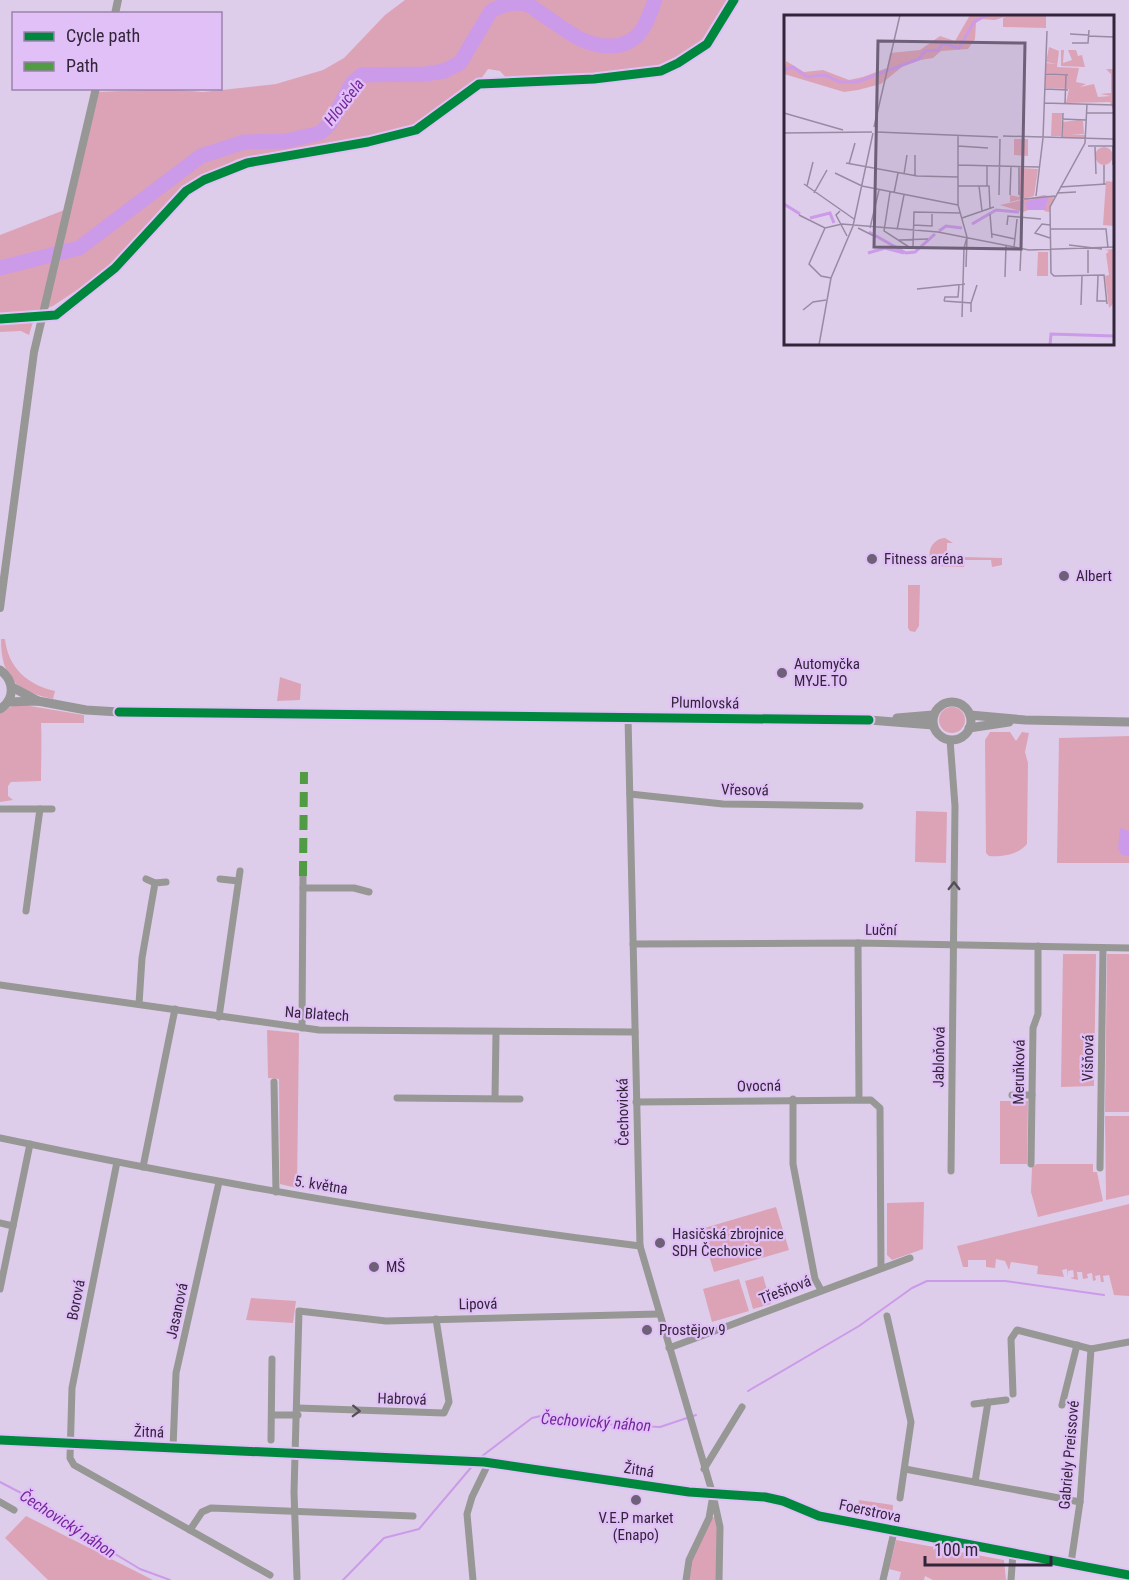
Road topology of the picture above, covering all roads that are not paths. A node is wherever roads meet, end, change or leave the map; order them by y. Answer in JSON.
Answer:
{"nodes":[{"id":1,"x":96,"y":90,"type":"edge"},
{"id":2,"x":0,"y":608,"type":"edge"},
{"id":3,"x":1,"y":669,"type":"edge"},
{"id":4,"x":12,"y":687,"type":"junction"},
{"id":5,"x":38,"y":701,"type":"junction"},
{"id":6,"x":4,"y":706,"type":"edge"},
{"id":7,"x":933,"y":715,"type":"junction"},
{"id":8,"x":970,"y":715,"type":"junction"},
{"id":9,"x":628,"y":717,"type":"junction"},
{"id":10,"x":869,"y":720,"type":"junction"},
{"id":11,"x":1025,"y":720,"type":"junction"},
{"id":12,"x":1129,"y":722,"type":"edge"},
{"id":13,"x":933,"y":725,"type":"junction"},
{"id":14,"x":969,"y":728,"type":"junction"},
{"id":15,"x":950,"y":740,"type":"junction"},
{"id":16,"x":630,"y":794,"type":"junction"},
{"id":17,"x":860,"y":806,"type":"dead end"},
{"id":18,"x":0,"y":809,"type":"edge"},
{"id":19,"x":40,"y":809,"type":"junction"},
{"id":20,"x":52,"y":809,"type":"dead end"},
{"id":21,"x":240,"y":871,"type":"dead end"},
{"id":22,"x":303,"y":876,"type":"dead end"},
{"id":23,"x":146,"y":879,"type":"dead end"},
{"id":24,"x":220,"y":879,"type":"dead end"},
{"id":25,"x":238,"y":881,"type":"junction"},
{"id":26,"x":166,"y":882,"type":"dead end"},
{"id":27,"x":155,"y":883,"type":"junction"},
{"id":28,"x":303,"y":888,"type":"junction"},
{"id":29,"x":369,"y":892,"type":"dead end"},
{"id":30,"x":26,"y":911,"type":"dead end"},
{"id":31,"x":858,"y":943,"type":"junction"},
{"id":32,"x":633,"y":944,"type":"junction"},
{"id":33,"x":954,"y":944,"type":"junction"},
{"id":34,"x":1038,"y":946,"type":"junction"},
{"id":35,"x":1103,"y":948,"type":"junction"},
{"id":36,"x":1129,"y":948,"type":"edge"},
{"id":37,"x":0,"y":985,"type":"edge"},
{"id":38,"x":139,"y":1004,"type":"junction"},
{"id":39,"x":174,"y":1010,"type":"junction"},
{"id":40,"x":219,"y":1017,"type":"junction"},
{"id":41,"x":302,"y":1028,"type":"junction"},
{"id":42,"x":635,"y":1032,"type":"junction"},
{"id":43,"x":496,"y":1033,"type":"junction"},
{"id":44,"x":274,"y":1082,"type":"dead end"},
{"id":45,"x":1012,"y":1095,"type":"dead end"},
{"id":46,"x":1032,"y":1095,"type":"junction"},
{"id":47,"x":397,"y":1098,"type":"dead end"},
{"id":48,"x":495,"y":1098,"type":"junction"},
{"id":49,"x":859,"y":1098,"type":"junction"},
{"id":50,"x":520,"y":1099,"type":"dead end"},
{"id":51,"x":793,"y":1099,"type":"junction"},
{"id":52,"x":636,"y":1102,"type":"junction"},
{"id":53,"x":0,"y":1138,"type":"edge"},
{"id":54,"x":30,"y":1144,"type":"junction"},
{"id":55,"x":117,"y":1162,"type":"junction"},
{"id":56,"x":1032,"y":1164,"type":"dead end"},
{"id":57,"x":143,"y":1167,"type":"junction"},
{"id":58,"x":1100,"y":1168,"type":"dead end"},
{"id":59,"x":951,"y":1171,"type":"dead end"},
{"id":60,"x":219,"y":1182,"type":"junction"},
{"id":61,"x":276,"y":1192,"type":"junction"},
{"id":62,"x":0,"y":1223,"type":"edge"},
{"id":63,"x":13,"y":1226,"type":"junction"},
{"id":64,"x":640,"y":1246,"type":"junction"},
{"id":65,"x":910,"y":1257,"type":"dead end"},
{"id":66,"x":880,"y":1268,"type":"junction"},
{"id":67,"x":2,"y":1274,"type":"edge"},
{"id":68,"x":0,"y":1289,"type":"edge"},
{"id":69,"x":821,"y":1290,"type":"junction"},
{"id":70,"x":659,"y":1314,"type":"junction"},
{"id":71,"x":887,"y":1317,"type":"dead end"},
{"id":72,"x":436,"y":1319,"type":"junction"},
{"id":73,"x":1129,"y":1342,"type":"edge"},
{"id":74,"x":1077,"y":1345,"type":"junction"},
{"id":75,"x":669,"y":1348,"type":"junction"},
{"id":76,"x":1091,"y":1349,"type":"junction"},
{"id":77,"x":272,"y":1359,"type":"dead end"},
{"id":78,"x":1013,"y":1394,"type":"dead end"},
{"id":79,"x":1006,"y":1400,"type":"dead end"},
{"id":80,"x":988,"y":1402,"type":"junction"},
{"id":81,"x":974,"y":1404,"type":"dead end"},
{"id":82,"x":1062,"y":1405,"type":"dead end"},
{"id":83,"x":742,"y":1407,"type":"dead end"},
{"id":84,"x":298,"y":1412,"type":"junction"},
{"id":85,"x":272,"y":1415,"type":"junction"},
{"id":86,"x":0,"y":1440,"type":"edge"},
{"id":87,"x":271,"y":1440,"type":"dead end"},
{"id":88,"x":70,"y":1444,"type":"junction"},
{"id":89,"x":173,"y":1448,"type":"junction"},
{"id":90,"x":297,"y":1453,"type":"junction"},
{"id":91,"x":487,"y":1462,"type":"junction"},
{"id":92,"x":905,"y":1469,"type":"junction"},
{"id":93,"x":704,"y":1470,"type":"junction"},
{"id":94,"x":975,"y":1482,"type":"junction"},
{"id":95,"x":713,"y":1495,"type":"junction"},
{"id":96,"x":900,"y":1498,"type":"dead end"},
{"id":97,"x":0,"y":1502,"type":"edge"},
{"id":98,"x":1080,"y":1502,"type":"junction"},
{"id":99,"x":14,"y":1510,"type":"dead end"},
{"id":100,"x":294,"y":1512,"type":"junction"},
{"id":101,"x":413,"y":1516,"type":"dead end"},
{"id":102,"x":190,"y":1530,"type":"junction"},
{"id":103,"x":894,"y":1532,"type":"junction"},
{"id":104,"x":1013,"y":1553,"type":"junction"},
{"id":105,"x":1071,"y":1563,"type":"junction"},
{"id":106,"x":270,"y":1575,"type":"dead end"},
{"id":107,"x":1129,"y":1575,"type":"edge"},
{"id":108,"x":297,"y":1578,"type":"dead end"},
{"id":109,"x":472,"y":1580,"type":"edge"},
{"id":110,"x":686,"y":1580,"type":"edge"},
{"id":111,"x":719,"y":1580,"type":"edge"},
{"id":112,"x":883,"y":1580,"type":"edge"},
{"id":113,"x":1011,"y":1580,"type":"edge"},
{"id":114,"x":1128,"y":1580,"type":"edge"}],
"edges":[{"from":1,"to":2,"type":"street"},
{"from":3,"to":4,"type":"main road"},
{"from":4,"to":5,"type":"main road"},
{"from":4,"to":6,"type":"main road"},
{"from":5,"to":6,"type":"main road"},
{"from":5,"to":9,"type":"main road","name":"Plumlovská"},
{"from":7,"to":8,"type":"main road","name":"Plumlovská"},
{"from":7,"to":10,"type":"main road","name":"Plumlovská"},
{"from":7,"to":13,"type":"main road"},
{"from":8,"to":11,"type":"main road","name":"Plumlovská"},
{"from":8,"to":14,"type":"main road"},
{"from":9,"to":10,"type":"main road","name":"Plumlovská"},
{"from":9,"to":16,"type":"street","name":"Čechovická"},
{"from":10,"to":13,"type":"main road","name":"Plumlovská"},
{"from":11,"to":12,"type":"main road","name":"Plumlovská"},
{"from":11,"to":14,"type":"main road","name":"Plumlovská"},
{"from":13,"to":15,"type":"main road"},
{"from":14,"to":15,"type":"main road","name":"Plumlovská"},
{"from":33,"to":15,"type":"street","one_way":true},
{"from":16,"to":17,"type":"street","name":"Vřesová"},
{"from":16,"to":32,"type":"street","name":"Čechovická"},
{"from":18,"to":19,"type":"street"},
{"from":19,"to":20,"type":"street"},
{"from":19,"to":30,"type":"street"},
{"from":21,"to":25,"type":"street"},
{"from":22,"to":28,"type":"street"},
{"from":23,"to":27,"type":"street"},
{"from":24,"to":25,"type":"street"},
{"from":25,"to":40,"type":"street"},
{"from":26,"to":27,"type":"street"},
{"from":27,"to":38,"type":"street"},
{"from":28,"to":29,"type":"street"},
{"from":28,"to":41,"type":"street"},
{"from":31,"to":32,"type":"street","name":"Luční"},
{"from":31,"to":33,"type":"street","name":"Luční"},
{"from":31,"to":49,"type":"street"},
{"from":32,"to":42,"type":"street","name":"Čechovická"},
{"from":33,"to":34,"type":"street","name":"Luční"},
{"from":33,"to":59,"type":"street","name":"Jabloňová"},
{"from":34,"to":35,"type":"street","name":"Luční"},
{"from":34,"to":46,"type":"street","name":"Meruňková"},
{"from":35,"to":36,"type":"street","name":"Luční"},
{"from":35,"to":58,"type":"street","name":"Višňová"},
{"from":37,"to":38,"type":"street","name":"Na Blatech"},
{"from":38,"to":39,"type":"street","name":"Na Blatech"},
{"from":39,"to":40,"type":"street","name":"Na Blatech"},
{"from":39,"to":57,"type":"street"},
{"from":40,"to":41,"type":"street","name":"Na Blatech"},
{"from":41,"to":43,"type":"street","name":"Na Blatech"},
{"from":42,"to":43,"type":"street","name":"Na Blatech"},
{"from":42,"to":52,"type":"street","name":"Čechovická"},
{"from":43,"to":48,"type":"street"},
{"from":44,"to":61,"type":"street"},
{"from":45,"to":46,"type":"street"},
{"from":46,"to":56,"type":"street","name":"Meruňková"},
{"from":47,"to":48,"type":"street"},
{"from":48,"to":50,"type":"street"},
{"from":49,"to":51,"type":"street","name":"Ovocná"},
{"from":49,"to":66,"type":"street","name":"Ovocná"},
{"from":51,"to":52,"type":"street","name":"Ovocná"},
{"from":51,"to":69,"type":"street"},
{"from":52,"to":64,"type":"street","name":"Čechovická"},
{"from":53,"to":54,"type":"street","name":"5. května"},
{"from":54,"to":55,"type":"street","name":"5. května"},
{"from":54,"to":63,"type":"street"},
{"from":55,"to":57,"type":"street","name":"5. května"},
{"from":55,"to":88,"type":"street","name":"Borová"},
{"from":57,"to":60,"type":"street","name":"5. května"},
{"from":60,"to":61,"type":"street","name":"5. května"},
{"from":60,"to":89,"type":"street","name":"Jasanová"},
{"from":61,"to":64,"type":"street","name":"5. května"},
{"from":62,"to":63,"type":"street"},
{"from":63,"to":67,"type":"street"},
{"from":64,"to":70,"type":"street","name":"Čechovická"},
{"from":65,"to":66,"type":"street","name":"Třešňová"},
{"from":66,"to":69,"type":"street","name":"Třešňová"},
{"from":67,"to":68,"type":"street"},
{"from":69,"to":75,"type":"street","name":"Třešňová"},
{"from":70,"to":72,"type":"street","name":"Lipová"},
{"from":70,"to":75,"type":"street","name":"Čechovická"},
{"from":71,"to":92,"type":"street"},
{"from":72,"to":84,"type":"street","name":"Lipová"},
{"from":84,"to":72,"type":"street","name":"Habrová","one_way":true},
{"from":73,"to":76,"type":"street"},
{"from":74,"to":76,"type":"street"},
{"from":74,"to":78,"type":"street"},
{"from":74,"to":82,"type":"street"},
{"from":75,"to":93,"type":"street","name":"Čechovická"},
{"from":76,"to":98,"type":"street","name":"Gabriely Preissové"},
{"from":77,"to":85,"type":"street"},
{"from":79,"to":80,"type":"street"},
{"from":80,"to":81,"type":"street"},
{"from":80,"to":94,"type":"street"},
{"from":83,"to":93,"type":"street"},
{"from":84,"to":85,"type":"street"},
{"from":84,"to":90,"type":"street"},
{"from":85,"to":87,"type":"street"},
{"from":86,"to":88,"type":"street","name":"Žitná"},
{"from":88,"to":89,"type":"street","name":"Žitná"},
{"from":88,"to":102,"type":"street"},
{"from":89,"to":90,"type":"street","name":"Žitná"},
{"from":90,"to":91,"type":"street","name":"Žitná"},
{"from":90,"to":100,"type":"street"},
{"from":91,"to":95,"type":"street","name":"Žitná"},
{"from":91,"to":109,"type":"street"},
{"from":92,"to":94,"type":"street"},
{"from":92,"to":96,"type":"street"},
{"from":93,"to":95,"type":"street","name":"Čechovická"},
{"from":94,"to":98,"type":"street"},
{"from":95,"to":103,"type":"street","name":"Foerstrova"},
{"from":95,"to":110,"type":"street"},
{"from":95,"to":111,"type":"street","name":"Čechovická"},
{"from":97,"to":99,"type":"street"},
{"from":98,"to":105,"type":"street","name":"Gabriely Preissové"},
{"from":100,"to":101,"type":"street"},
{"from":100,"to":102,"type":"street"},
{"from":100,"to":108,"type":"street"},
{"from":102,"to":106,"type":"street"},
{"from":103,"to":104,"type":"street","name":"Foerstrova"},
{"from":103,"to":112,"type":"street"},
{"from":104,"to":105,"type":"street","name":"Foerstrova"},
{"from":104,"to":113,"type":"street"},
{"from":105,"to":107,"type":"street","name":"Foerstrova"},
{"from":107,"to":114,"type":"street"}]}
